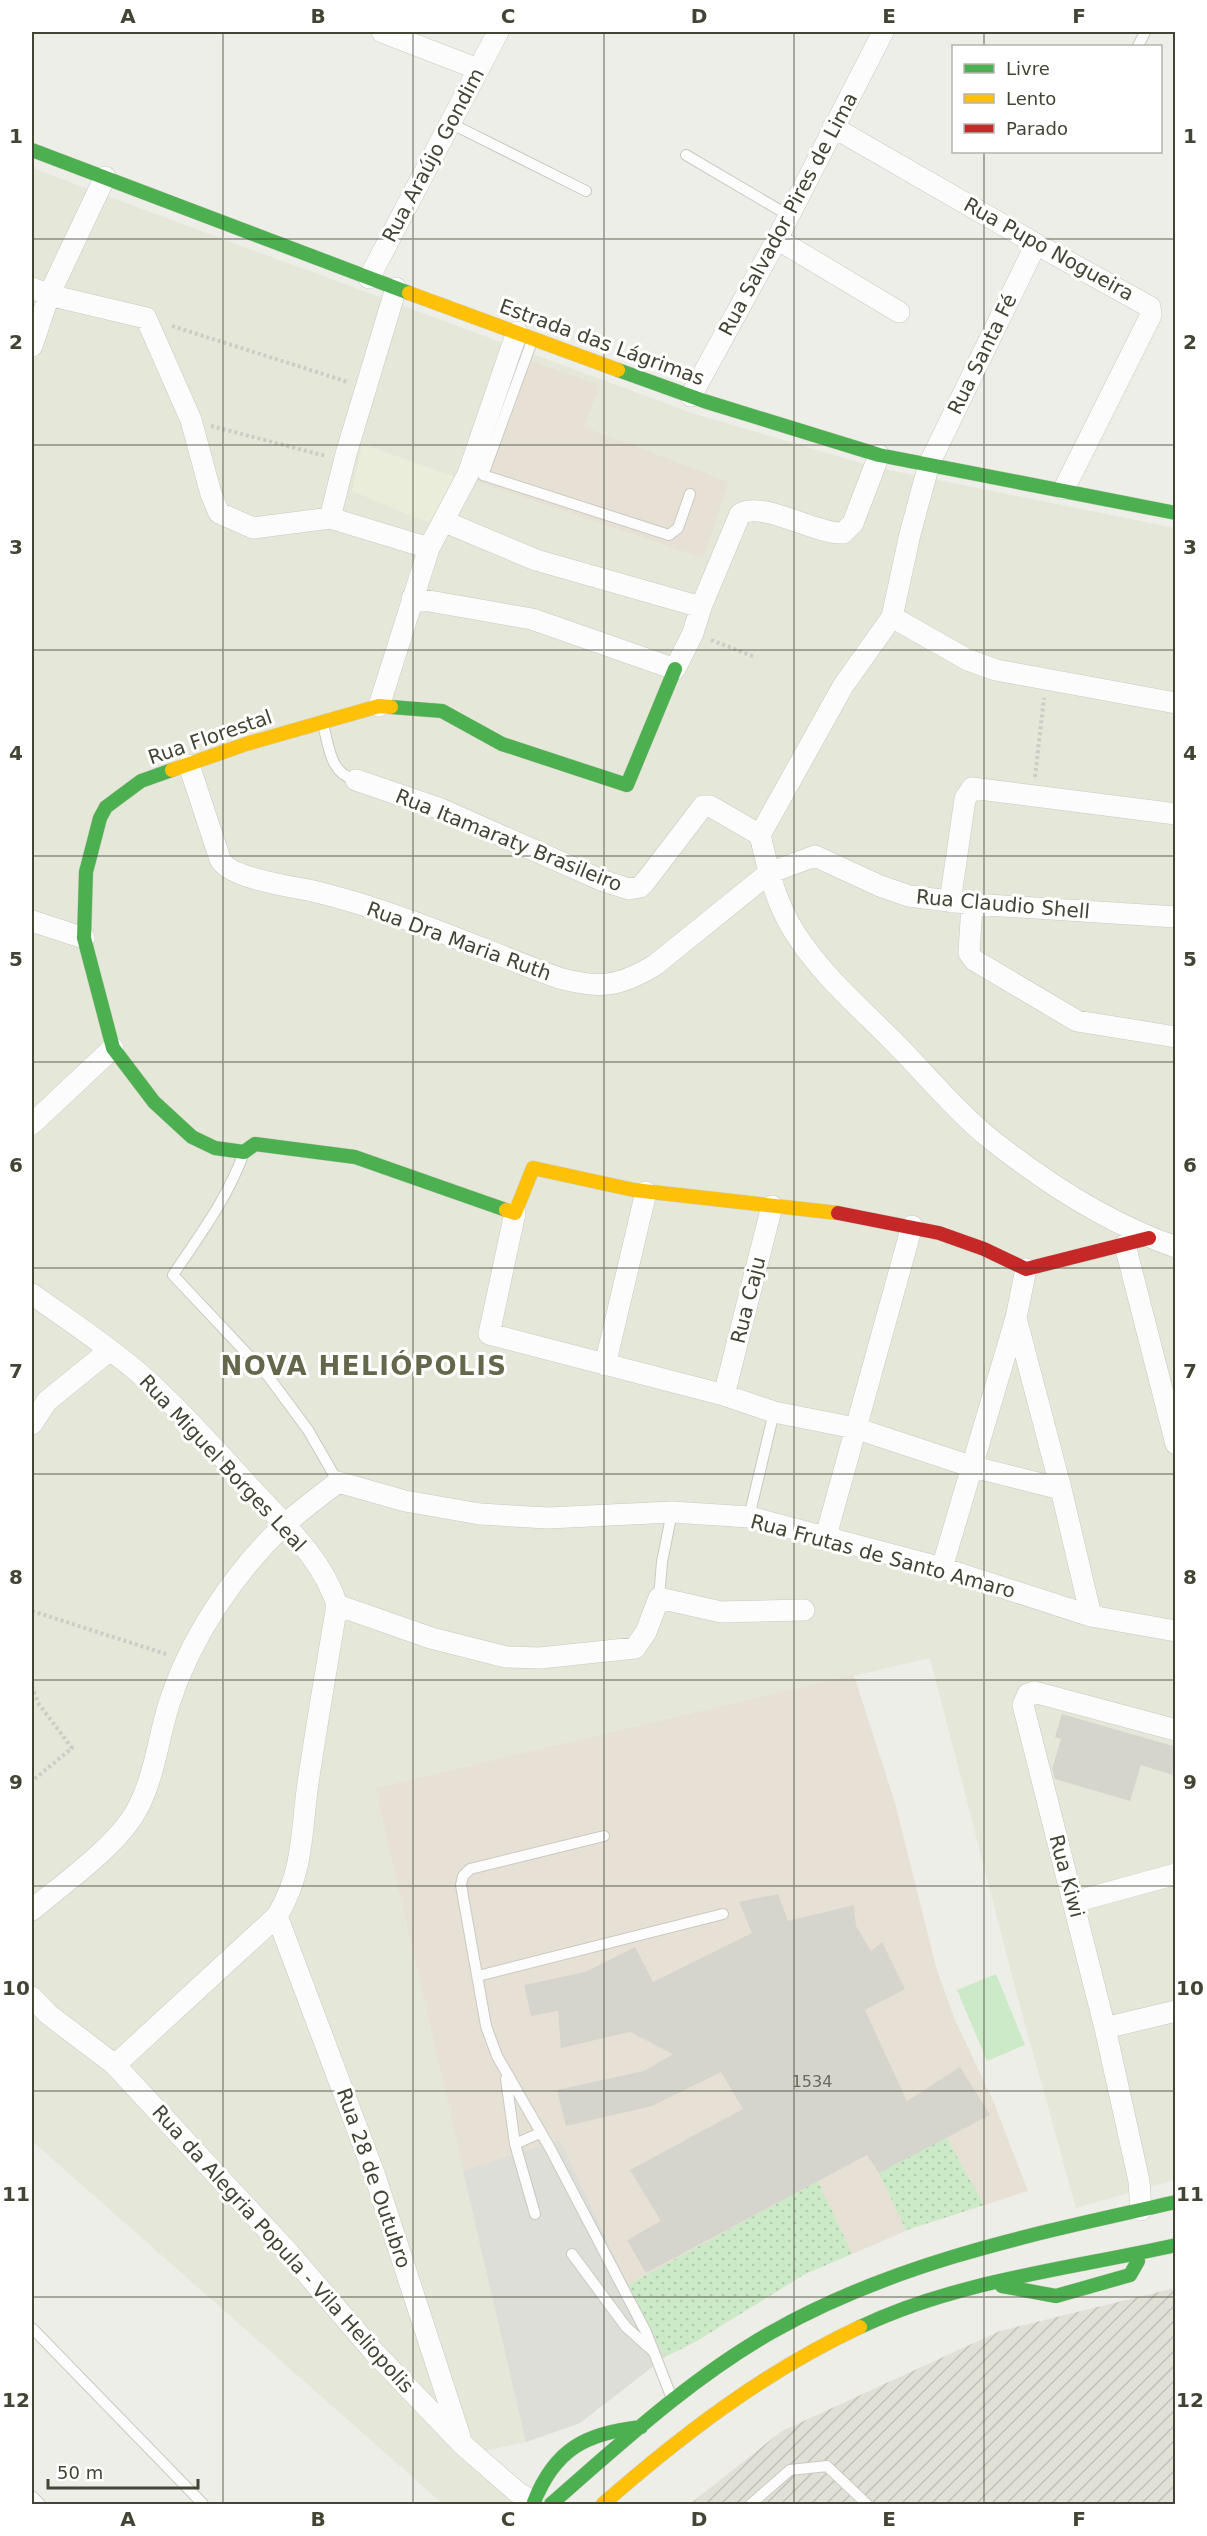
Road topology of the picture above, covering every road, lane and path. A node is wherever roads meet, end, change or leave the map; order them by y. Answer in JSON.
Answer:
{"nodes":[{"id":1,"x":382,"y":32,"type":"edge"},
{"id":2,"x":498,"y":32,"type":"edge"},
{"id":3,"x":883,"y":32,"type":"edge"},
{"id":4,"x":478,"y":69,"type":"junction"},
{"id":5,"x":450,"y":123,"type":"junction"},
{"id":6,"x":833,"y":127,"type":"junction"},
{"id":7,"x":32,"y":150,"type":"edge"},
{"id":8,"x":686,"y":155,"type":"dead end"},
{"id":9,"x":105,"y":177,"type":"junction"},
{"id":10,"x":585,"y":191,"type":"dead end"},
{"id":11,"x":788,"y":215,"type":"junction"},
{"id":12,"x":777,"y":239,"type":"junction"},
{"id":13,"x":1036,"y":244,"type":"junction"},
{"id":14,"x":369,"y":278,"type":"junction"},
{"id":15,"x":396,"y":288,"type":"junction"},
{"id":16,"x":40,"y":291,"type":"edge"},
{"id":17,"x":899,"y":312,"type":"dead end"},
{"id":18,"x":146,"y":318,"type":"junction"},
{"id":19,"x":525,"y":335,"type":"junction"},
{"id":20,"x":32,"y":346,"type":"edge"},
{"id":21,"x":366,"y":388,"type":"junction"},
{"id":22,"x":691,"y":396,"type":"junction"},
{"id":23,"x":191,"y":420,"type":"junction"},
{"id":24,"x":879,"y":455,"type":"junction"},
{"id":25,"x":344,"y":461,"type":"junction"},
{"id":26,"x":929,"y":464,"type":"junction"},
{"id":27,"x":1064,"y":489,"type":"junction"},
{"id":28,"x":690,"y":494,"type":"dead end"},
{"id":29,"x":1176,"y":513,"type":"edge"},
{"id":30,"x":330,"y":518,"type":"junction"},
{"id":31,"x":443,"y":521,"type":"junction"},
{"id":32,"x":429,"y":548,"type":"junction"},
{"id":33,"x":412,"y":598,"type":"junction"},
{"id":34,"x":701,"y":607,"type":"junction"},
{"id":35,"x":892,"y":617,"type":"junction"},
{"id":36,"x":693,"y":633,"type":"junction"},
{"id":37,"x":755,"y":657,"type":"dead end"},
{"id":38,"x":675,"y":669,"type":"junction"},
{"id":39,"x":1046,"y":680,"type":"junction"},
{"id":40,"x":1176,"y":703,"type":"edge"},
{"id":41,"x":379,"y":706,"type":"junction"},
{"id":42,"x":322,"y":721,"type":"junction"},
{"id":43,"x":189,"y":765,"type":"junction"},
{"id":44,"x":356,"y":780,"type":"joint"},
{"id":45,"x":1033,"y":795,"type":"junction"},
{"id":46,"x":1176,"y":814,"type":"edge"},
{"id":47,"x":760,"y":835,"type":"junction"},
{"id":48,"x":769,"y":873,"type":"junction"},
{"id":49,"x":950,"y":902,"type":"junction"},
{"id":50,"x":972,"y":904,"type":"junction"},
{"id":51,"x":1176,"y":917,"type":"edge"},
{"id":52,"x":32,"y":921,"type":"edge"},
{"id":53,"x":84,"y":938,"type":"junction"},
{"id":54,"x":1176,"y":1037,"type":"edge"},
{"id":55,"x":113,"y":1048,"type":"junction"},
{"id":56,"x":32,"y":1124,"type":"edge"},
{"id":57,"x":249,"y":1148,"type":"junction"},
{"id":58,"x":646,"y":1192,"type":"junction"},
{"id":59,"x":772,"y":1206,"type":"junction"},
{"id":60,"x":515,"y":1213,"type":"junction"},
{"id":61,"x":912,"y":1226,"type":"junction"},
{"id":62,"x":1149,"y":1238,"type":"junction"},
{"id":63,"x":1125,"y":1245,"type":"junction"},
{"id":64,"x":1176,"y":1247,"type":"edge"},
{"id":65,"x":1026,"y":1269,"type":"junction"},
{"id":66,"x":32,"y":1294,"type":"edge"},
{"id":67,"x":1016,"y":1318,"type":"junction"},
{"id":68,"x":110,"y":1350,"type":"junction"},
{"id":69,"x":605,"y":1365,"type":"junction"},
{"id":70,"x":724,"y":1395,"type":"junction"},
{"id":71,"x":774,"y":1412,"type":"junction"},
{"id":72,"x":32,"y":1424,"type":"edge"},
{"id":73,"x":855,"y":1428,"type":"junction"},
{"id":74,"x":1176,"y":1444,"type":"edge"},
{"id":75,"x":970,"y":1466,"type":"junction"},
{"id":76,"x":338,"y":1482,"type":"junction"},
{"id":77,"x":1061,"y":1489,"type":"junction"},
{"id":78,"x":672,"y":1512,"type":"junction"},
{"id":79,"x":749,"y":1517,"type":"junction"},
{"id":80,"x":285,"y":1525,"type":"junction"},
{"id":81,"x":826,"y":1536,"type":"junction"},
{"id":82,"x":942,"y":1568,"type":"junction"},
{"id":83,"x":659,"y":1598,"type":"junction"},
{"id":84,"x":337,"y":1605,"type":"junction"},
{"id":85,"x":804,"y":1610,"type":"dead end"},
{"id":86,"x":32,"y":1611,"type":"edge"},
{"id":87,"x":1090,"y":1616,"type":"junction"},
{"id":88,"x":1176,"y":1631,"type":"edge"},
{"id":89,"x":187,"y":1661,"type":"junction"},
{"id":90,"x":32,"y":1686,"type":"edge"},
{"id":91,"x":1176,"y":1730,"type":"edge"},
{"id":92,"x":32,"y":1781,"type":"edge"},
{"id":93,"x":604,"y":1836,"type":"dead end"},
{"id":94,"x":1176,"y":1874,"type":"edge"},
{"id":95,"x":1074,"y":1902,"type":"junction"},
{"id":96,"x":32,"y":1910,"type":"edge"},
{"id":97,"x":723,"y":1914,"type":"dead end"},
{"id":98,"x":278,"y":1916,"type":"junction"},
{"id":99,"x":478,"y":1976,"type":"junction"},
{"id":100,"x":32,"y":1997,"type":"edge"},
{"id":101,"x":1176,"y":2011,"type":"edge"},
{"id":102,"x":1105,"y":2028,"type":"junction"},
{"id":103,"x":115,"y":2065,"type":"junction"},
{"id":104,"x":505,"y":2072,"type":"junction"},
{"id":105,"x":540,"y":2133,"type":"junction"},
{"id":106,"x":515,"y":2144,"type":"junction"},
{"id":107,"x":1176,"y":2202,"type":"edge"},
{"id":108,"x":535,"y":2214,"type":"dead end"},
{"id":109,"x":1141,"y":2225,"type":"junction"},
{"id":110,"x":1176,"y":2245,"type":"edge"},
{"id":111,"x":572,"y":2254,"type":"dead end"},
{"id":112,"x":1140,"y":2254,"type":"junction"},
{"id":113,"x":992,"y":2284,"type":"junction"},
{"id":114,"x":32,"y":2328,"type":"edge"},
{"id":115,"x":654,"y":2352,"type":"junction"},
{"id":116,"x":672,"y":2399,"type":"junction"},
{"id":117,"x":641,"y":2427,"type":"junction"},
{"id":118,"x":462,"y":2444,"type":"junction"},
{"id":119,"x":32,"y":2496,"type":"edge"},
{"id":120,"x":540,"y":2504,"type":"edge"},
{"id":121,"x":40,"y":2505,"type":"edge"},
{"id":122,"x":203,"y":2505,"type":"edge"},
{"id":123,"x":603,"y":2505,"type":"edge"},
{"id":124,"x":750,"y":2505,"type":"edge"},
{"id":125,"x":867,"y":2505,"type":"edge"}],
"edges":[{"from":1,"to":4,"type":"street"},
{"from":2,"to":4,"type":"street","name":"Rua Araújo Gondim"},
{"from":3,"to":6,"type":"street","name":"Rua Salvador Pires de Lima"},
{"from":4,"to":5,"type":"street","name":"Rua Araújo Gondim"},
{"from":5,"to":10,"type":"lane"},
{"from":5,"to":14,"type":"street","name":"Rua Araújo Gondim"},
{"from":6,"to":11,"type":"street","name":"Rua Salvador Pires de Lima"},
{"from":6,"to":13,"type":"street","name":"Rua Pupo Nogueira"},
{"from":7,"to":9,"type":"main road","name":"Estrada das Lágrimas"},
{"from":8,"to":11,"type":"lane"},
{"from":9,"to":14,"type":"main road","name":"Estrada das Lágrimas"},
{"from":9,"to":16,"type":"street"},
{"from":11,"to":12,"type":"street","name":"Rua Salvador Pires de Lima"},
{"from":12,"to":17,"type":"street"},
{"from":12,"to":22,"type":"street","name":"Rua Salvador Pires de Lima"},
{"from":13,"to":26,"type":"street","name":"Rua Santa Fé"},
{"from":13,"to":27,"type":"street","name":"Rua Pupo Nogueira"},
{"from":14,"to":15,"type":"main road","name":"Estrada das Lágrimas"},
{"from":15,"to":19,"type":"main road","name":"Estrada das Lágrimas"},
{"from":15,"to":21,"type":"street"},
{"from":16,"to":18,"type":"street"},
{"from":16,"to":20,"type":"street"},
{"from":18,"to":21,"type":"path"},
{"from":18,"to":23,"type":"street"},
{"from":19,"to":22,"type":"main road","name":"Estrada das Lágrimas"},
{"from":19,"to":28,"type":"lane"},
{"from":19,"to":31,"type":"street"},
{"from":21,"to":25,"type":"street"},
{"from":22,"to":24,"type":"main road","name":"Estrada das Lágrimas"},
{"from":23,"to":25,"type":"path"},
{"from":23,"to":30,"type":"street"},
{"from":24,"to":26,"type":"main road","name":"Estrada das Lágrimas"},
{"from":24,"to":34,"type":"street"},
{"from":25,"to":30,"type":"street"},
{"from":26,"to":27,"type":"main road","name":"Estrada das Lágrimas"},
{"from":26,"to":35,"type":"street","name":"Rua Santa Fé"},
{"from":27,"to":29,"type":"main road","name":"Estrada das Lágrimas"},
{"from":30,"to":32,"type":"street"},
{"from":31,"to":32,"type":"street"},
{"from":31,"to":34,"type":"street"},
{"from":32,"to":33,"type":"street"},
{"from":33,"to":38,"type":"street"},
{"from":33,"to":41,"type":"street"},
{"from":34,"to":36,"type":"street"},
{"from":35,"to":39,"type":"street"},
{"from":35,"to":47,"type":"street"},
{"from":36,"to":37,"type":"path"},
{"from":36,"to":38,"type":"street"},
{"from":38,"to":41,"type":"main road","name":"Rua Florestal"},
{"from":39,"to":40,"type":"street"},
{"from":39,"to":45,"type":"path"},
{"from":41,"to":42,"type":"main road","name":"Rua Florestal"},
{"from":42,"to":43,"type":"main road","name":"Rua Florestal"},
{"from":42,"to":44,"type":"lane"},
{"from":43,"to":48,"type":"street","name":"Rua Dra Maria Ruth"},
{"from":43,"to":53,"type":"main road","name":"Rua Florestal"},
{"from":44,"to":47,"type":"street","name":"Rua Itamaraty Brasileiro"},
{"from":45,"to":46,"type":"street"},
{"from":45,"to":49,"type":"street"},
{"from":47,"to":48,"type":"street"},
{"from":48,"to":49,"type":"street","name":"Rua Claudio Shell"},
{"from":48,"to":62,"type":"street"},
{"from":49,"to":50,"type":"street","name":"Rua Claudio Shell"},
{"from":50,"to":51,"type":"street","name":"Rua Claudio Shell"},
{"from":50,"to":54,"type":"street"},
{"from":52,"to":53,"type":"street"},
{"from":53,"to":55,"type":"main road","name":"Rua Florestal"},
{"from":55,"to":56,"type":"street"},
{"from":55,"to":57,"type":"main road","name":"Rua Florestal"},
{"from":57,"to":60,"type":"main road","name":"Rua Florestal"},
{"from":57,"to":76,"type":"lane"},
{"from":58,"to":59,"type":"main road"},
{"from":58,"to":60,"type":"main road"},
{"from":58,"to":69,"type":"street"},
{"from":59,"to":61,"type":"main road"},
{"from":59,"to":70,"type":"street","name":"Rua Caju"},
{"from":60,"to":69,"type":"street"},
{"from":61,"to":65,"type":"main road"},
{"from":61,"to":73,"type":"street"},
{"from":62,"to":63,"type":"main road"},
{"from":62,"to":64,"type":"street"},
{"from":63,"to":65,"type":"main road"},
{"from":63,"to":74,"type":"street"},
{"from":65,"to":67,"type":"street"},
{"from":66,"to":68,"type":"street","name":"Rua Miguel Borges Leal"},
{"from":67,"to":75,"type":"street"},
{"from":67,"to":77,"type":"street"},
{"from":68,"to":72,"type":"street"},
{"from":68,"to":80,"type":"street","name":"Rua Miguel Borges Leal"},
{"from":69,"to":70,"type":"street"},
{"from":70,"to":71,"type":"street"},
{"from":71,"to":73,"type":"street"},
{"from":71,"to":79,"type":"lane"},
{"from":73,"to":75,"type":"street"},
{"from":73,"to":81,"type":"street"},
{"from":75,"to":77,"type":"street"},
{"from":75,"to":82,"type":"street"},
{"from":76,"to":78,"type":"street","name":"Rua Frutas de Santo Amaro"},
{"from":76,"to":80,"type":"street"},
{"from":77,"to":87,"type":"street"},
{"from":78,"to":79,"type":"street","name":"Rua Frutas de Santo Amaro"},
{"from":78,"to":83,"type":"lane"},
{"from":79,"to":81,"type":"street","name":"Rua Frutas de Santo Amaro"},
{"from":80,"to":84,"type":"street","name":"Rua Miguel Borges Leal"},
{"from":80,"to":89,"type":"street"},
{"from":81,"to":82,"type":"street","name":"Rua Frutas de Santo Amaro"},
{"from":82,"to":87,"type":"street","name":"Rua Frutas de Santo Amaro"},
{"from":83,"to":84,"type":"street"},
{"from":83,"to":85,"type":"street"},
{"from":84,"to":98,"type":"street"},
{"from":86,"to":89,"type":"path"},
{"from":87,"to":88,"type":"lane"},
{"from":89,"to":96,"type":"street"},
{"from":90,"to":92,"type":"path"},
{"from":91,"to":95,"type":"street","name":"Rua Kiwi"},
{"from":93,"to":99,"type":"lane"},
{"from":94,"to":95,"type":"street"},
{"from":95,"to":102,"type":"street","name":"Rua Kiwi"},
{"from":97,"to":99,"type":"lane"},
{"from":98,"to":103,"type":"street"},
{"from":98,"to":118,"type":"street","name":"Rua 28 de Outubro"},
{"from":99,"to":104,"type":"lane"},
{"from":100,"to":103,"type":"street","name":"Rua da Alegria Popula - Vila Heliopolis"},
{"from":101,"to":102,"type":"street"},
{"from":102,"to":109,"type":"street","name":"Rua Kiwi"},
{"from":103,"to":118,"type":"street","name":"Rua da Alegria Popula - Vila Heliopolis"},
{"from":104,"to":105,"type":"lane"},
{"from":104,"to":106,"type":"lane"},
{"from":105,"to":106,"type":"lane"},
{"from":105,"to":115,"type":"lane"},
{"from":106,"to":108,"type":"lane"},
{"from":107,"to":109,"type":"main road"},
{"from":109,"to":112,"type":"main road"},
{"from":109,"to":116,"type":"main road"},
{"from":110,"to":112,"type":"main road"},
{"from":111,"to":115,"type":"lane"},
{"from":112,"to":113,"type":"main road"},
{"from":112,"to":113,"type":"main road"},
{"from":113,"to":123,"type":"main road"},
{"from":114,"to":122,"type":"lane"},
{"from":115,"to":116,"type":"lane"},
{"from":116,"to":117,"type":"main road"},
{"from":117,"to":120,"type":"main road"},
{"from":117,"to":120,"type":"main road"},
{"from":118,"to":120,"type":"street","name":"Rua da Alegria Popula - Vila Heliopolis"},
{"from":119,"to":121,"type":"lane"},
{"from":124,"to":125,"type":"lane"}]}
